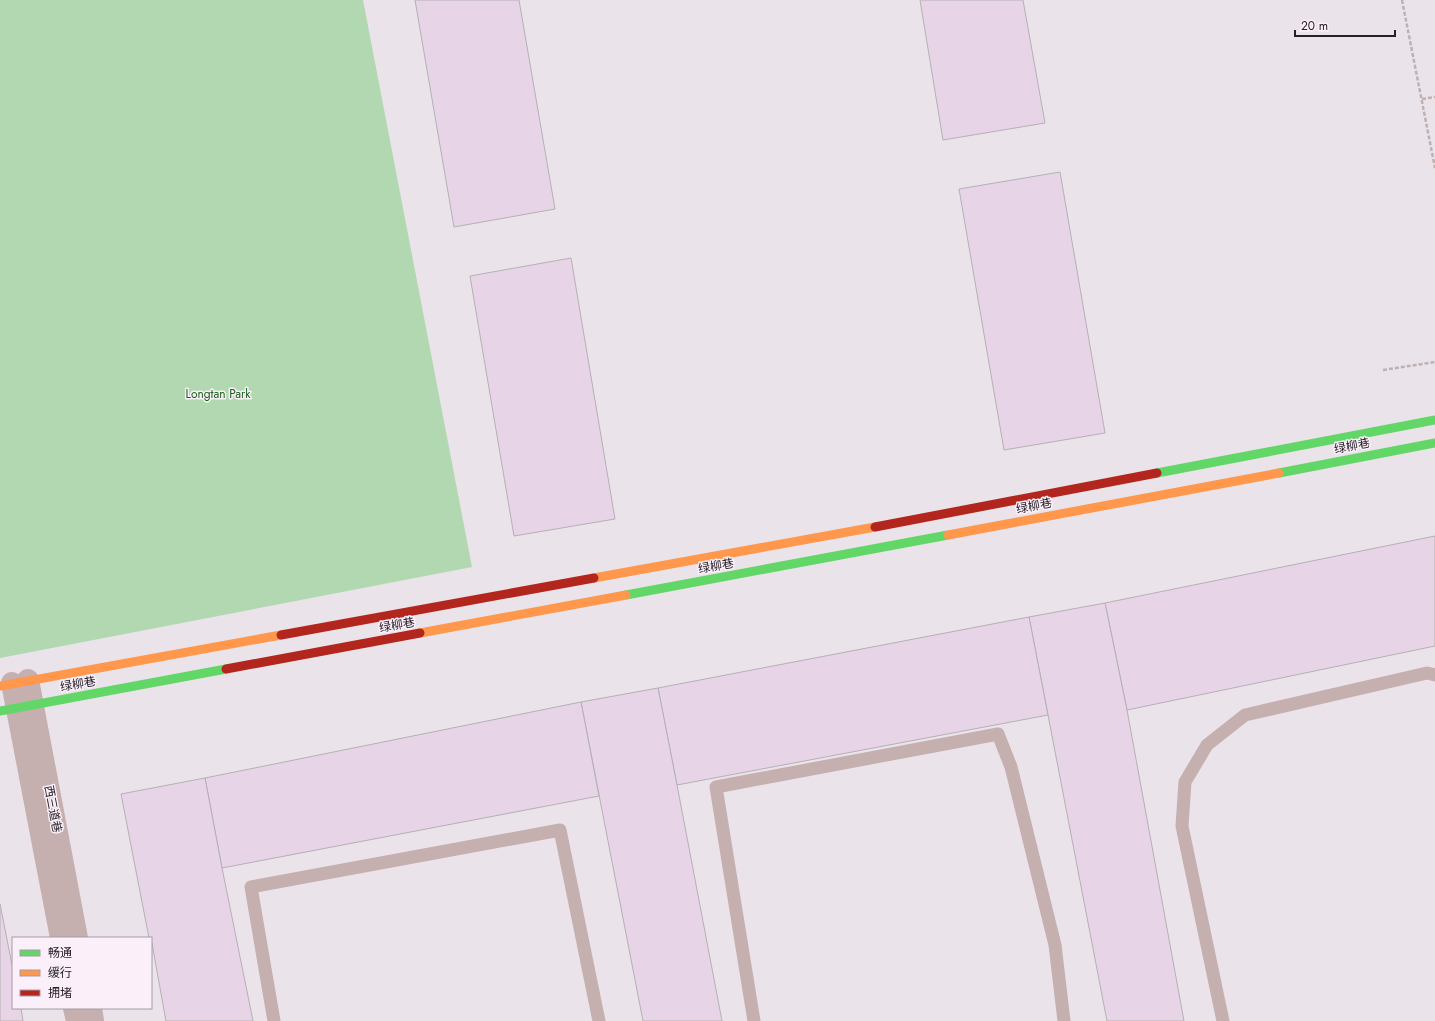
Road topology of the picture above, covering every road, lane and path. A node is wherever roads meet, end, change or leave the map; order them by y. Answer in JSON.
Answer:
{"nodes":[{"id":1,"x":1402,"y":0,"type":"edge"},
{"id":2,"x":1435,"y":97,"type":"edge"},
{"id":3,"x":1422,"y":99,"type":"junction"},
{"id":4,"x":1435,"y":168,"type":"edge"},
{"id":5,"x":1435,"y":362,"type":"edge"},
{"id":6,"x":1383,"y":370,"type":"dead end"},
{"id":7,"x":1435,"y":420,"type":"edge"},
{"id":8,"x":1435,"y":443,"type":"edge"},
{"id":9,"x":1435,"y":675,"type":"edge"},
{"id":10,"x":13,"y":683,"type":"edge"},
{"id":11,"x":17,"y":708,"type":"edge"},
{"id":12,"x":61,"y":937,"type":"edge"},
{"id":13,"x":77,"y":937,"type":"edge"},
{"id":14,"x":74,"y":1009,"type":"edge"},
{"id":15,"x":90,"y":1009,"type":"edge"},
{"id":16,"x":77,"y":1021,"type":"edge"},
{"id":17,"x":93,"y":1021,"type":"edge"},
{"id":18,"x":274,"y":1021,"type":"edge"},
{"id":19,"x":599,"y":1021,"type":"edge"},
{"id":20,"x":754,"y":1021,"type":"edge"},
{"id":21,"x":1064,"y":1021,"type":"edge"},
{"id":22,"x":1223,"y":1021,"type":"edge"}],
"edges":[{"from":1,"to":3,"type":"path"},
{"from":2,"to":3,"type":"path"},
{"from":3,"to":4,"type":"path"},
{"from":5,"to":6,"type":"path"},
{"from":7,"to":10,"type":"street","name":"绿柳巷"},
{"from":8,"to":11,"type":"street","name":"绿柳巷"},
{"from":9,"to":22,"type":"lane"},
{"from":10,"to":11,"type":"street","name":"西三道巷"},
{"from":11,"to":12,"type":"street","name":"西三道巷"},
{"from":11,"to":13,"type":"street","name":"西三道巷"},
{"from":14,"to":16,"type":"street"},
{"from":15,"to":17,"type":"street"},
{"from":18,"to":19,"type":"lane"},
{"from":20,"to":21,"type":"lane"}]}
